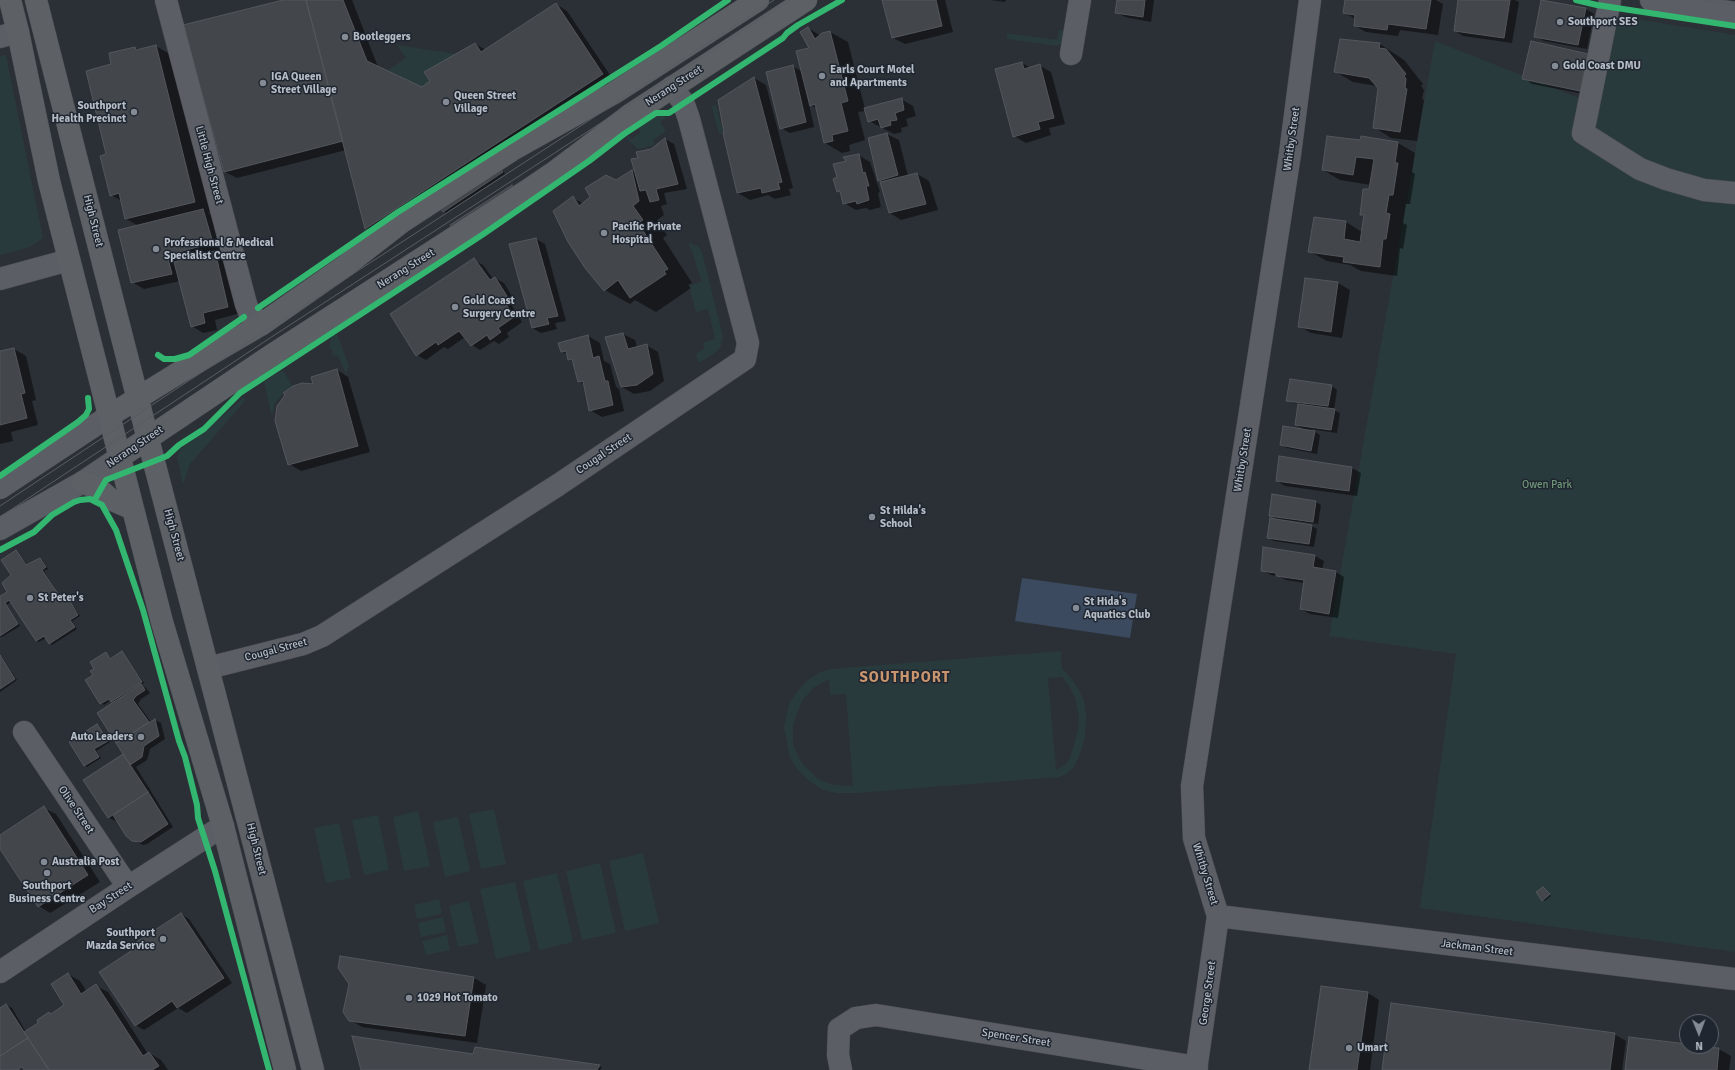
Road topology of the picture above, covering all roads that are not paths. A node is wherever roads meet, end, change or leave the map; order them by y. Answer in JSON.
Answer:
{"nodes":[{"id":1,"x":10,"y":0,"type":"edge"},
{"id":2,"x":36,"y":0,"type":"edge"},
{"id":3,"x":166,"y":0,"type":"edge"},
{"id":4,"x":758,"y":0,"type":"edge"},
{"id":5,"x":806,"y":0,"type":"edge"},
{"id":6,"x":1080,"y":0,"type":"edge"},
{"id":7,"x":1310,"y":0,"type":"edge"},
{"id":8,"x":1610,"y":0,"type":"edge"},
{"id":9,"x":1651,"y":0,"type":"edge"},
{"id":10,"x":1735,"y":12,"type":"edge"},
{"id":11,"x":9,"y":35,"type":"edge"},
{"id":12,"x":1071,"y":54,"type":"dead end"},
{"id":13,"x":672,"y":87,"type":"junction"},
{"id":14,"x":1735,"y":193,"type":"edge"},
{"id":15,"x":69,"y":260,"type":"junction"},
{"id":16,"x":0,"y":279,"type":"edge"},
{"id":17,"x":262,"y":324,"type":"junction"},
{"id":18,"x":138,"y":397,"type":"junction"},
{"id":19,"x":109,"y":416,"type":"junction"},
{"id":20,"x":148,"y":439,"type":"junction"},
{"id":21,"x":120,"y":458,"type":"junction"},
{"id":22,"x":83,"y":482,"type":"junction"},
{"id":23,"x":0,"y":488,"type":"edge"},
{"id":24,"x":133,"y":509,"type":"junction"},
{"id":25,"x":0,"y":529,"type":"edge"},
{"id":26,"x":208,"y":668,"type":"junction"},
{"id":27,"x":24,"y":732,"type":"dead end"},
{"id":28,"x":223,"y":826,"type":"junction"},
{"id":29,"x":128,"y":887,"type":"junction"},
{"id":30,"x":1218,"y":916,"type":"junction"},
{"id":31,"x":0,"y":972,"type":"edge"},
{"id":32,"x":1735,"y":979,"type":"edge"},
{"id":33,"x":1197,"y":1068,"type":"edge"},
{"id":34,"x":285,"y":1070,"type":"edge"},
{"id":35,"x":313,"y":1070,"type":"edge"},
{"id":36,"x":841,"y":1070,"type":"edge"}],
"edges":[{"from":1,"to":11,"type":"main road"},
{"from":2,"to":18,"type":"main road","name":"High Street"},
{"from":3,"to":17,"type":"street","name":"Little High Street"},
{"from":4,"to":17,"type":"main road"},
{"from":5,"to":13,"type":"main road","name":"Nerang Street"},
{"from":6,"to":12,"type":"street"},
{"from":7,"to":30,"type":"street","name":"Whitby Street"},
{"from":8,"to":14,"type":"street"},
{"from":9,"to":10,"type":"street"},
{"from":11,"to":15,"type":"main road"},
{"from":13,"to":20,"type":"main road","name":"Nerang Street"},
{"from":13,"to":26,"type":"street","name":"Cougal Street"},
{"from":15,"to":16,"type":"street"},
{"from":15,"to":19,"type":"main road"},
{"from":17,"to":18,"type":"main road"},
{"from":18,"to":19,"type":"main road"},
{"from":18,"to":20,"type":"main road","name":"High Street"},
{"from":19,"to":21,"type":"main road"},
{"from":19,"to":23,"type":"street"},
{"from":20,"to":21,"type":"main road","name":"Nerang Street"},
{"from":20,"to":26,"type":"main road","name":"High Street"},
{"from":21,"to":22,"type":"street","name":"Nerang Street"},
{"from":21,"to":24,"type":"main road"},
{"from":22,"to":24,"type":"main road"},
{"from":22,"to":25,"type":"street","name":"Nerang Street"},
{"from":24,"to":28,"type":"main road"},
{"from":26,"to":35,"type":"main road","name":"High Street"},
{"from":27,"to":29,"type":"street","name":"Olive Street"},
{"from":28,"to":29,"type":"street","name":"Bay Street"},
{"from":28,"to":34,"type":"main road"},
{"from":29,"to":31,"type":"street","name":"Bay Street"},
{"from":30,"to":32,"type":"street","name":"Jackman Street"},
{"from":30,"to":33,"type":"street","name":"George Street"},
{"from":33,"to":36,"type":"street","name":"Spencer Street"}]}
